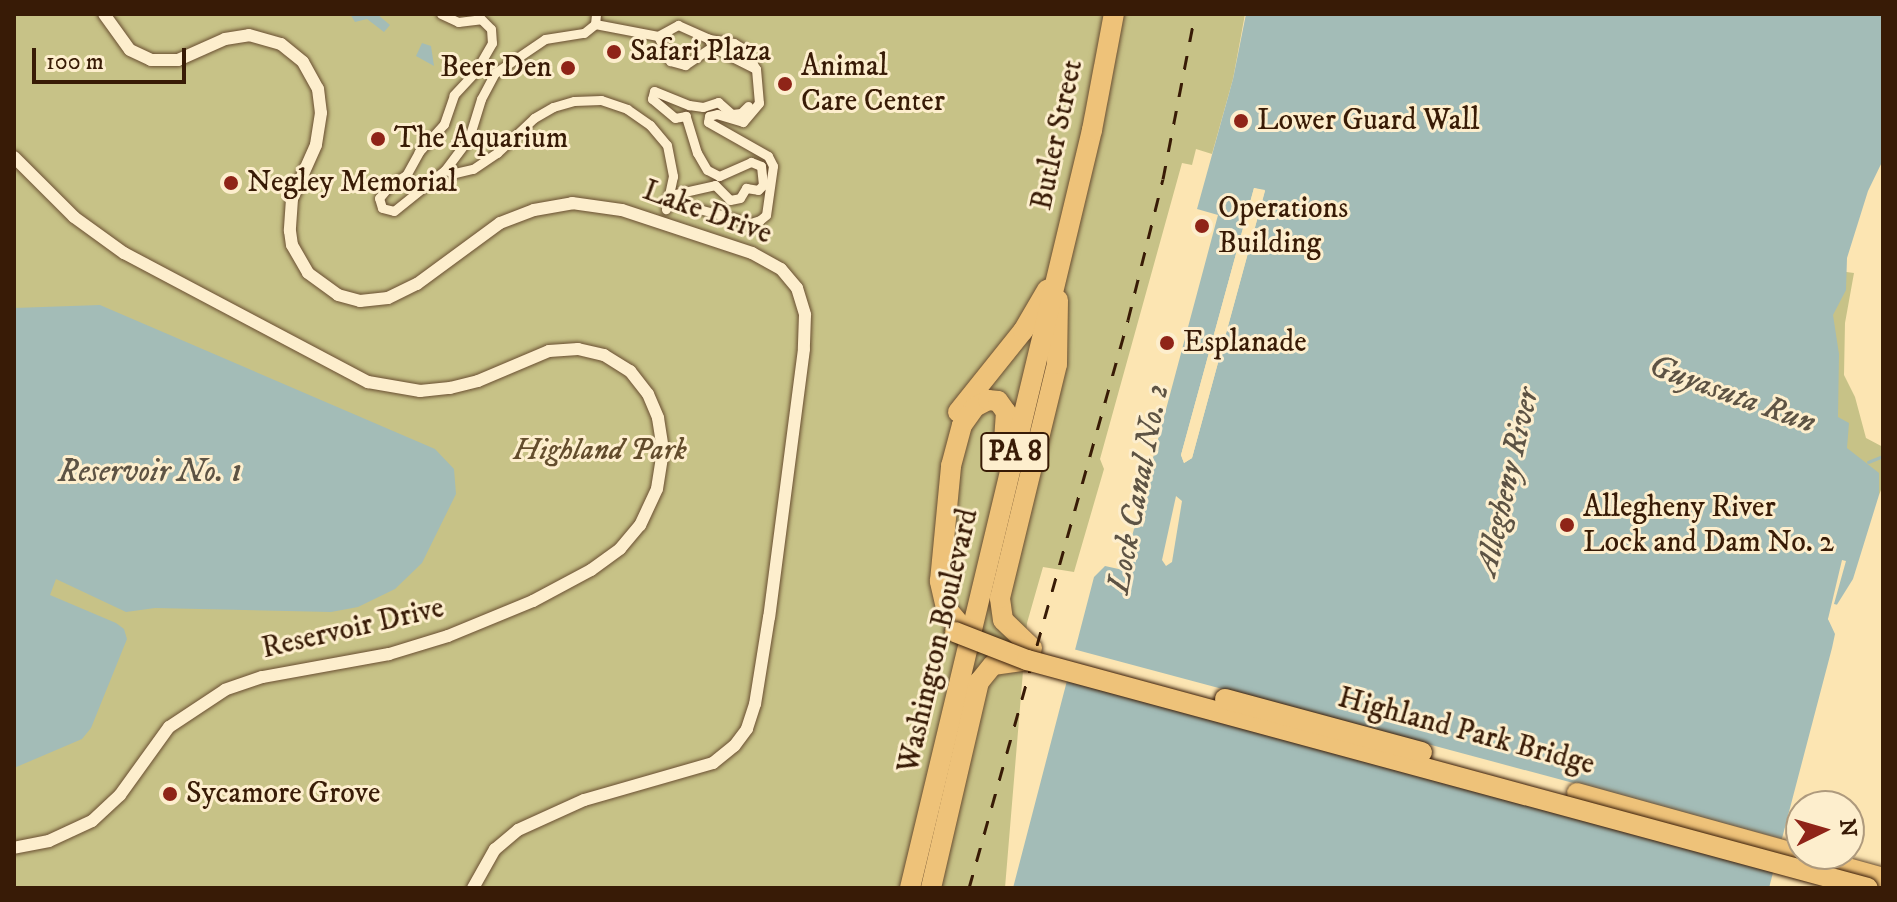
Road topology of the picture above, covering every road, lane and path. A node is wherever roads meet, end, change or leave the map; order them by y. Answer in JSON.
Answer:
{"nodes":[{"id":1,"x":104,"y":14,"type":"edge"},
{"id":2,"x":441,"y":14,"type":"edge"},
{"id":3,"x":1114,"y":14,"type":"edge"},
{"id":4,"x":596,"y":19,"type":"edge"},
{"id":5,"x":658,"y":36,"type":"junction"},
{"id":6,"x":710,"y":43,"type":"junction"},
{"id":7,"x":756,"y":69,"type":"junction"},
{"id":8,"x":751,"y":109,"type":"junction"},
{"id":9,"x":14,"y":157,"type":"edge"},
{"id":10,"x":445,"y":170,"type":"junction"},
{"id":11,"x":730,"y":200,"type":"junction"},
{"id":12,"x":669,"y":202,"type":"junction"},
{"id":13,"x":725,"y":217,"type":"junction"},
{"id":14,"x":1059,"y":269,"type":"junction"},
{"id":15,"x":961,"y":630,"type":"junction"},
{"id":16,"x":1029,"y":654,"type":"junction"},
{"id":17,"x":14,"y":848,"type":"edge"},
{"id":18,"x":1883,"y":878,"type":"edge"},
{"id":19,"x":473,"y":888,"type":"edge"},
{"id":20,"x":910,"y":888,"type":"edge"},
{"id":21,"x":931,"y":888,"type":"edge"},
{"id":22,"x":1868,"y":888,"type":"edge"}],
"edges":[{"from":1,"to":19,"type":"street","name":"Lake Drive"},
{"from":2,"to":10,"type":"street"},
{"from":3,"to":14,"type":"highway","name":"Butler Street","number":"PA 8"},
{"from":4,"to":5,"type":"street"},
{"from":4,"to":10,"type":"street"},
{"from":5,"to":6,"type":"street"},
{"from":5,"to":6,"type":"street"},
{"from":6,"to":7,"type":"street"},
{"from":6,"to":7,"type":"street"},
{"from":7,"to":8,"type":"street"},
{"from":8,"to":11,"type":"street"},
{"from":8,"to":13,"type":"street"},
{"from":9,"to":17,"type":"street","name":"Reservoir Drive"},
{"from":10,"to":12,"type":"street"},
{"from":11,"to":12,"type":"street"},
{"from":11,"to":13,"type":"street"},
{"from":12,"to":13,"type":"street"},
{"from":14,"to":15,"type":"highway","name":"Washington Boulevard","number":"PA 8"},
{"from":14,"to":15,"type":"highway"},
{"from":14,"to":16,"type":"highway"},
{"from":15,"to":15,"type":"highway"},
{"from":15,"to":16,"type":"highway"},
{"from":15,"to":20,"type":"highway","name":"Washington Boulevard","number":"PA 8"},
{"from":16,"to":18,"type":"highway","name":"Highland Park Bridge","bridge":true},
{"from":16,"to":21,"type":"highway"},
{"from":16,"to":22,"type":"highway","name":"Highland Park Bridge","bridge":true}]}
